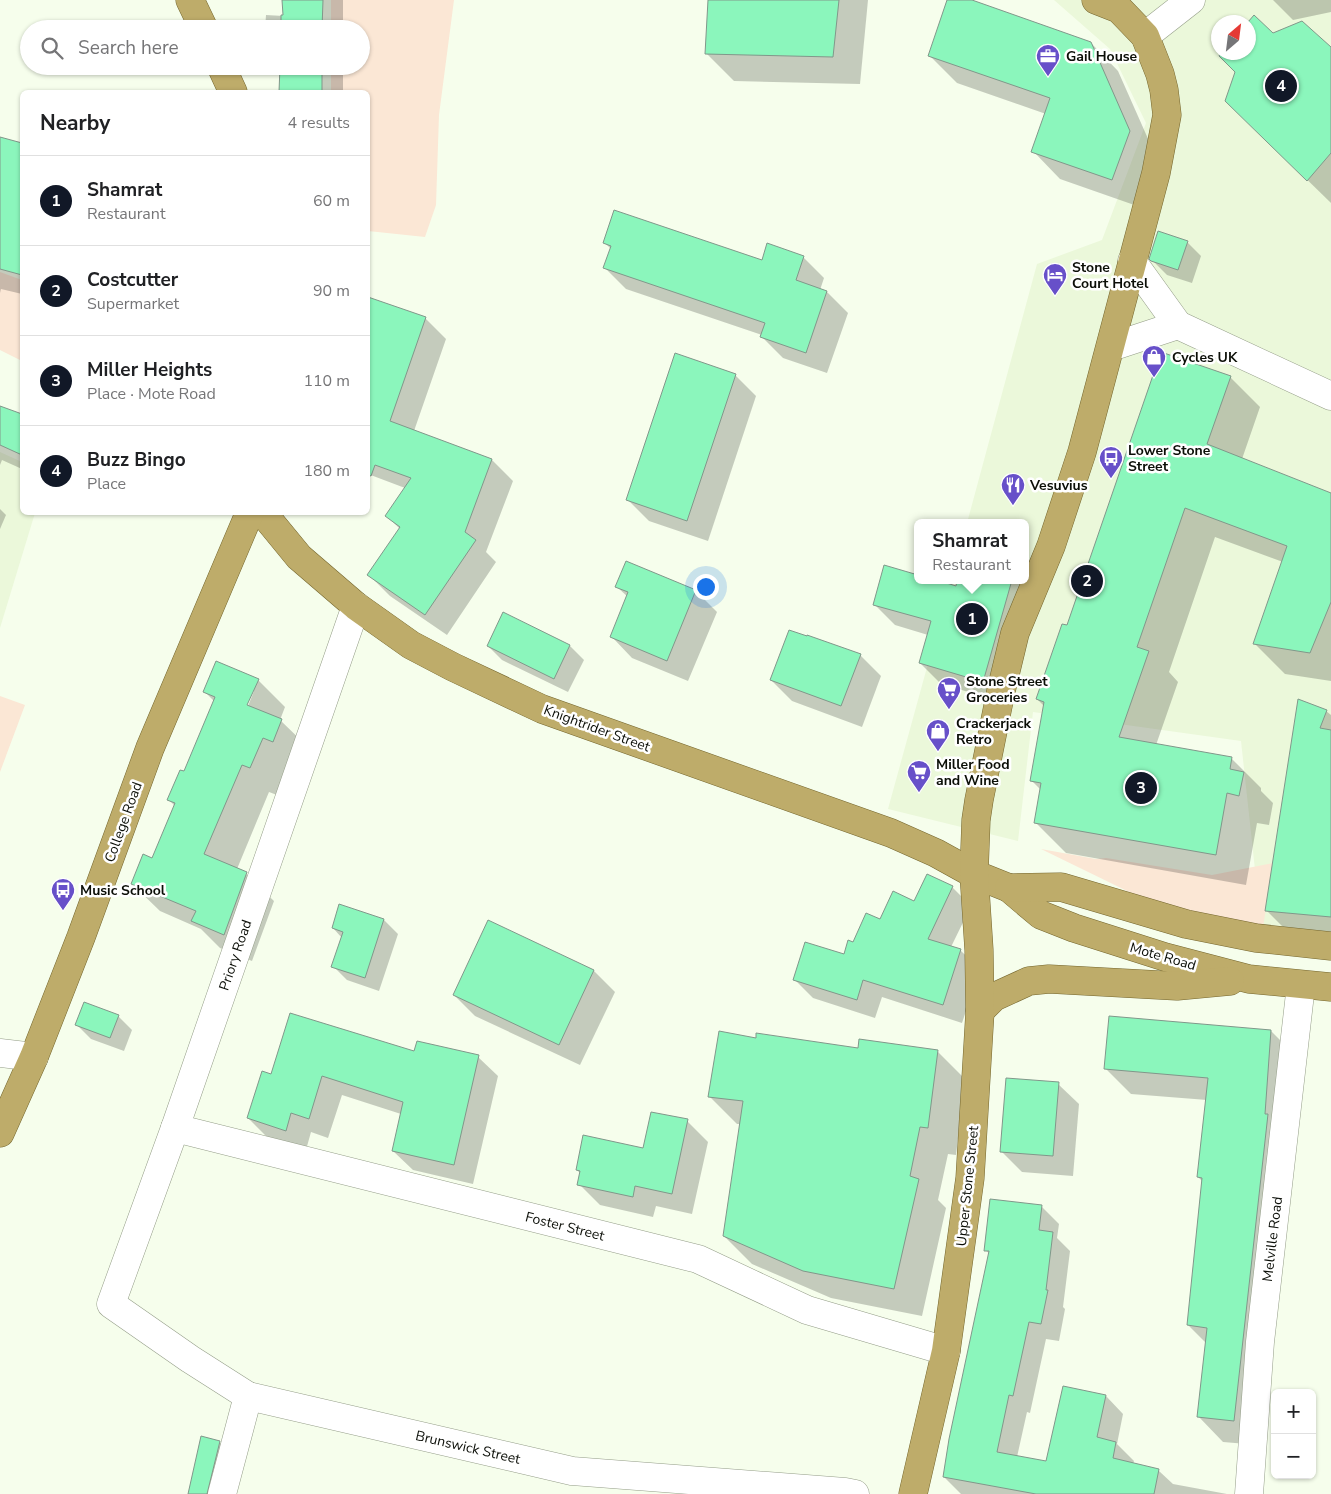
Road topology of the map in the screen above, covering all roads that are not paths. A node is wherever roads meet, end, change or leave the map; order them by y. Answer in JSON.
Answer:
{"nodes":[{"id":1,"x":190,"y":0,"type":"edge"},
{"id":2,"x":1096,"y":0,"type":"edge"},
{"id":3,"x":1191,"y":0,"type":"edge"},
{"id":4,"x":200,"y":20,"type":"edge"},
{"id":5,"x":1145,"y":36,"type":"junction"},
{"id":6,"x":226,"y":75,"type":"edge"},
{"id":7,"x":233,"y":90,"type":"edge"},
{"id":8,"x":1132,"y":261,"type":"junction"},
{"id":9,"x":1178,"y":325,"type":"junction"},
{"id":10,"x":1110,"y":347,"type":"junction"},
{"id":11,"x":1331,"y":396,"type":"edge"},
{"id":12,"x":249,"y":515,"type":"edge"},
{"id":13,"x":264,"y":515,"type":"edge"},
{"id":14,"x":356,"y":606,"type":"junction"},
{"id":15,"x":974,"y":874,"type":"junction"},
{"id":16,"x":1009,"y":888,"type":"junction"},
{"id":17,"x":1331,"y":946,"type":"edge"},
{"id":18,"x":1248,"y":979,"type":"junction"},
{"id":19,"x":1301,"y":985,"type":"junction"},
{"id":20,"x":1331,"y":987,"type":"edge"},
{"id":21,"x":980,"y":1011,"type":"junction"},
{"id":22,"x":0,"y":1054,"type":"edge"},
{"id":23,"x":34,"y":1057,"type":"junction"},
{"id":24,"x":175,"y":1128,"type":"junction"},
{"id":25,"x":0,"y":1133,"type":"edge"},
{"id":26,"x":111,"y":1304,"type":"joint"},
{"id":27,"x":946,"y":1351,"type":"junction"},
{"id":28,"x":248,"y":1396,"type":"junction"},
{"id":29,"x":917,"y":1493,"type":"edge"},
{"id":30,"x":222,"y":1494,"type":"edge"},
{"id":31,"x":854,"y":1494,"type":"edge"},
{"id":32,"x":1249,"y":1494,"type":"edge"}],
"edges":[{"from":1,"to":4,"type":"highway"},
{"from":2,"to":5,"type":"highway"},
{"from":3,"to":5,"type":"street"},
{"from":5,"to":8,"type":"highway"},
{"from":6,"to":7,"type":"highway"},
{"from":8,"to":9,"type":"street"},
{"from":8,"to":10,"type":"highway"},
{"from":9,"to":10,"type":"street"},
{"from":9,"to":11,"type":"street"},
{"from":10,"to":15,"type":"highway"},
{"from":12,"to":23,"type":"highway","name":"College Road"},
{"from":13,"to":14,"type":"highway","name":"Knightrider Street"},
{"from":14,"to":15,"type":"highway","name":"Knightrider Street"},
{"from":14,"to":24,"type":"street","name":"Priory Road"},
{"from":15,"to":16,"type":"highway","name":"Mote Road"},
{"from":15,"to":21,"type":"highway","name":"Upper Stone Street"},
{"from":16,"to":17,"type":"highway","name":"Mote Road"},
{"from":16,"to":18,"type":"highway","name":"Mote Road"},
{"from":18,"to":19,"type":"highway","name":"Mote Road"},
{"from":18,"to":21,"type":"highway"},
{"from":19,"to":20,"type":"highway","name":"Mote Road"},
{"from":19,"to":32,"type":"street","name":"Melville Road"},
{"from":21,"to":27,"type":"highway","name":"Upper Stone Street"},
{"from":22,"to":23,"type":"street"},
{"from":23,"to":25,"type":"highway","name":"College Road"},
{"from":24,"to":26,"type":"street","name":"Priory Road"},
{"from":24,"to":27,"type":"street","name":"Foster Street"},
{"from":26,"to":28,"type":"street","name":"Brunswick Street"},
{"from":27,"to":29,"type":"highway","name":"Upper Stone Street"},
{"from":28,"to":30,"type":"street"},
{"from":28,"to":31,"type":"street","name":"Brunswick Street"}]}
